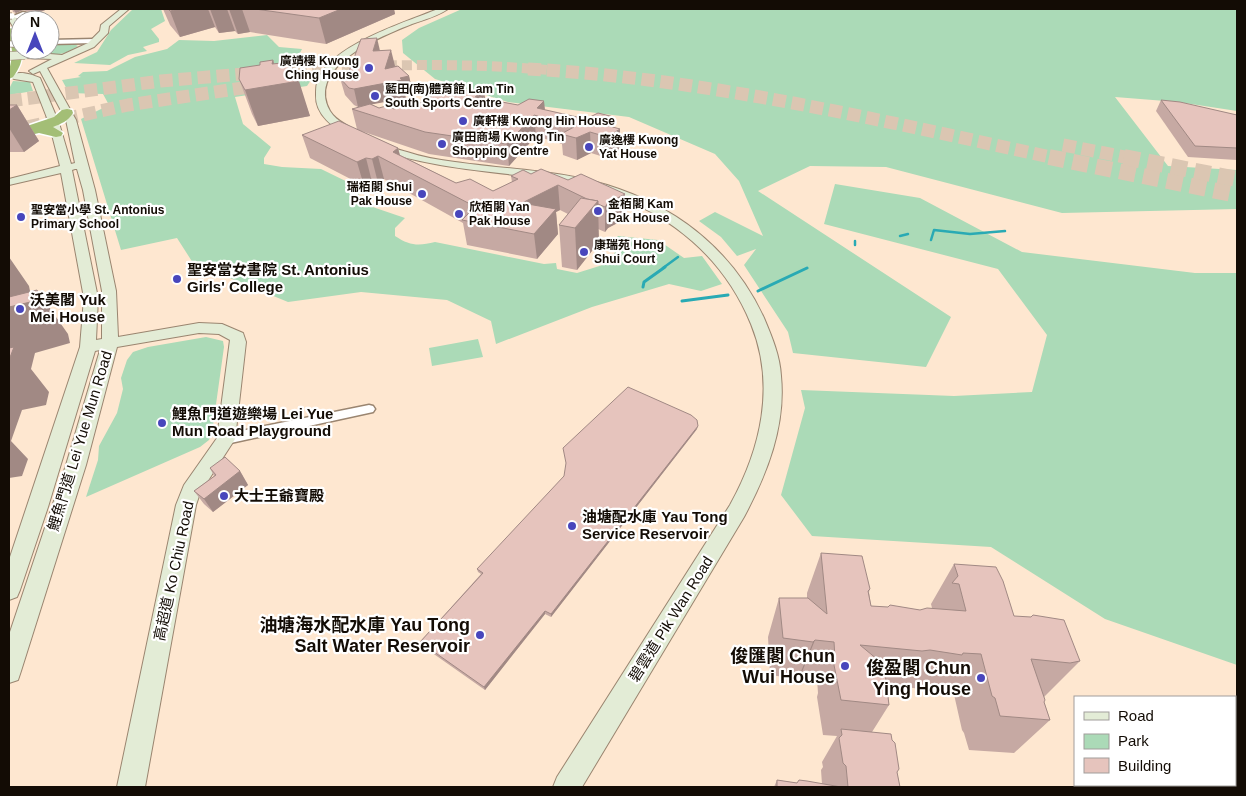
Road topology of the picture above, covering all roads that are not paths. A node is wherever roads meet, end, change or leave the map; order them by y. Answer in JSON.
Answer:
{"nodes":[{"id":1,"x":125,"y":9,"type":"edge"},
{"id":2,"x":444,"y":9,"type":"edge"},
{"id":3,"x":60,"y":42,"type":"edge"},
{"id":4,"x":90,"y":42,"type":"junction"},
{"id":5,"x":60,"y":55,"type":"edge"},
{"id":6,"x":17,"y":60,"type":"edge"},
{"id":7,"x":34,"y":60,"type":"edge"},
{"id":8,"x":38,"y":60,"type":"edge"},
{"id":9,"x":10,"y":76,"type":"edge"},
{"id":10,"x":68,"y":113,"type":"junction"},
{"id":11,"x":55,"y":128,"type":"junction"},
{"id":12,"x":9,"y":136,"type":"edge"},
{"id":13,"x":64,"y":161,"type":"junction"},
{"id":14,"x":80,"y":163,"type":"junction"},
{"id":15,"x":12,"y":178,"type":"edge"},
{"id":16,"x":110,"y":343,"type":"junction"},
{"id":17,"x":88,"y":347,"type":"junction"},
{"id":18,"x":369,"y":409,"type":"dead end"},
{"id":19,"x":226,"y":438,"type":"junction"},
{"id":20,"x":9,"y":590,"type":"edge"},
{"id":21,"x":9,"y":671,"type":"edge"},
{"id":22,"x":131,"y":787,"type":"edge"},
{"id":23,"x":567,"y":787,"type":"edge"}],
"edges":[{"from":1,"to":4,"type":"main road"},
{"from":2,"to":23,"type":"main road","name":"碧雲道 Pik Wan Road"},
{"from":3,"to":4,"type":"street"},
{"from":4,"to":5,"type":"main road"},
{"from":6,"to":9,"type":"highway"},
{"from":7,"to":9,"type":"main road"},
{"from":8,"to":10,"type":"main road","name":"鯉魚門道 Lei Yue Mun Road"},
{"from":9,"to":11,"type":"main road","name":"鯉魚門道 Lei Yue Mun Road"},
{"from":10,"to":11,"type":"highway"},
{"from":10,"to":14,"type":"main road","name":"鯉魚門道 Lei Yue Mun Road"},
{"from":11,"to":12,"type":"highway"},
{"from":11,"to":13,"type":"main road","name":"鯉魚門道 Lei Yue Mun Road"},
{"from":13,"to":14,"type":"main road"},
{"from":13,"to":15,"type":"main road"},
{"from":13,"to":15,"type":"main road"},
{"from":13,"to":17,"type":"main road","name":"鯉魚門道 Lei Yue Mun Road"},
{"from":14,"to":16,"type":"main road","name":"鯉魚門道 Lei Yue Mun Road"},
{"from":16,"to":17,"type":"main road","name":"高超道 Ko Chiu Road"},
{"from":16,"to":19,"type":"main road","name":"高超道 Ko Chiu Road"},
{"from":16,"to":21,"type":"main road","name":"鯉魚門道 Lei Yue Mun Road"},
{"from":17,"to":20,"type":"main road","name":"鯉魚門道 Lei Yue Mun Road"},
{"from":18,"to":19,"type":"street"},
{"from":19,"to":22,"type":"main road","name":"高超道 Ko Chiu Road"}]}
